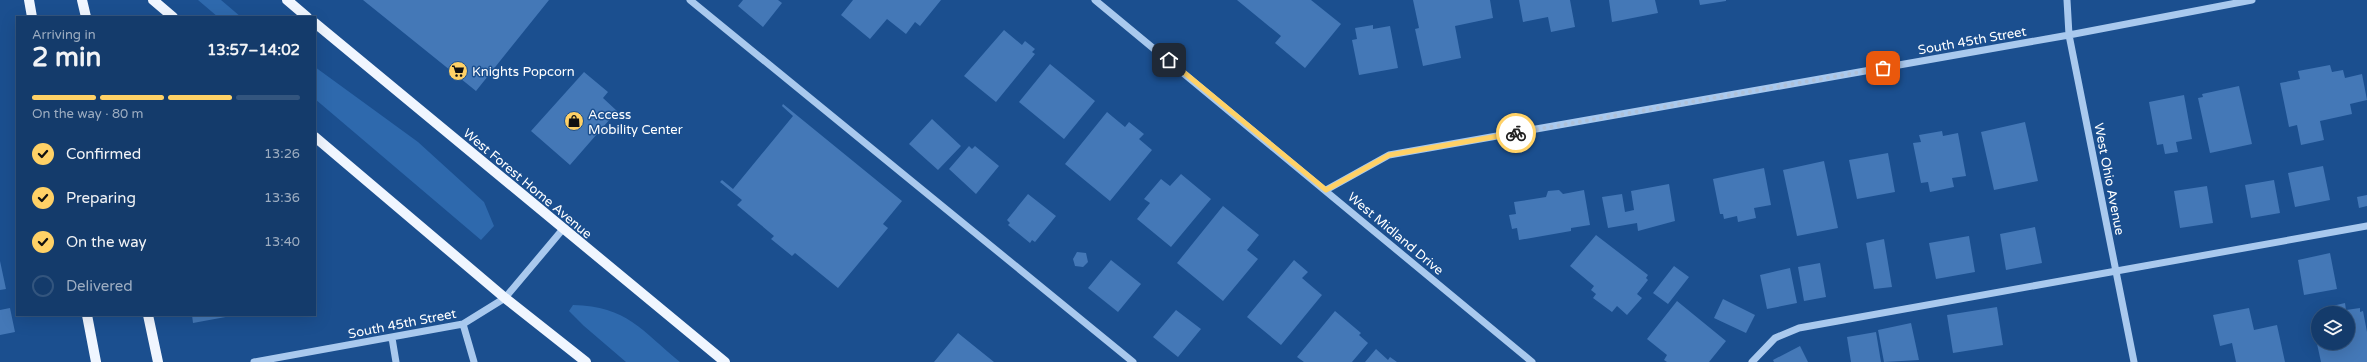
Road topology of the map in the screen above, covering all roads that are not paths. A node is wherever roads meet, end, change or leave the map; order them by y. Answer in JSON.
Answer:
{"nodes":[{"id":1,"x":29,"y":0,"type":"edge"},
{"id":2,"x":82,"y":0,"type":"edge"},
{"id":3,"x":153,"y":0,"type":"edge"},
{"id":4,"x":287,"y":0,"type":"edge"},
{"id":5,"x":690,"y":0,"type":"edge"},
{"id":6,"x":1095,"y":0,"type":"edge"},
{"id":7,"x":2067,"y":0,"type":"edge"},
{"id":8,"x":2252,"y":0,"type":"edge"},
{"id":9,"x":32,"y":16,"type":"edge"},
{"id":10,"x":86,"y":16,"type":"edge"},
{"id":11,"x":172,"y":16,"type":"edge"},
{"id":12,"x":306,"y":16,"type":"edge"},
{"id":13,"x":316,"y":24,"type":"edge"},
{"id":14,"x":2069,"y":35,"type":"junction"},
{"id":15,"x":316,"y":138,"type":"edge"},
{"id":16,"x":1326,"y":190,"type":"junction"},
{"id":17,"x":2367,"y":226,"type":"edge"},
{"id":18,"x":563,"y":229,"type":"junction"},
{"id":19,"x":2116,"y":272,"type":"junction"},
{"id":20,"x":505,"y":298,"type":"junction"},
{"id":21,"x":87,"y":316,"type":"edge"},
{"id":22,"x":148,"y":316,"type":"edge"},
{"id":23,"x":463,"y":324,"type":"junction"},
{"id":24,"x":392,"y":338,"type":"junction"},
{"id":25,"x":96,"y":362,"type":"edge"},
{"id":26,"x":158,"y":362,"type":"edge"},
{"id":27,"x":254,"y":362,"type":"edge"},
{"id":28,"x":396,"y":362,"type":"edge"},
{"id":29,"x":474,"y":362,"type":"edge"},
{"id":30,"x":586,"y":362,"type":"edge"},
{"id":31,"x":725,"y":362,"type":"edge"},
{"id":32,"x":1133,"y":362,"type":"edge"},
{"id":33,"x":1532,"y":362,"type":"edge"},
{"id":34,"x":1752,"y":362,"type":"edge"},
{"id":35,"x":2134,"y":362,"type":"edge"}],
"edges":[{"from":1,"to":9,"type":"main road"},
{"from":2,"to":10,"type":"main road"},
{"from":3,"to":11,"type":"main road"},
{"from":4,"to":12,"type":"main road"},
{"from":5,"to":32,"type":"street"},
{"from":6,"to":16,"type":"street","name":"West Midland Drive"},
{"from":7,"to":14,"type":"street","name":"West Ohio Avenue"},
{"from":8,"to":14,"type":"street","name":"South 45th Street"},
{"from":13,"to":18,"type":"main road","name":"West Forest Home Avenue"},
{"from":14,"to":16,"type":"street","name":"South 45th Street"},
{"from":14,"to":19,"type":"street","name":"West Ohio Avenue"},
{"from":15,"to":20,"type":"main road"},
{"from":16,"to":33,"type":"street","name":"West Midland Drive"},
{"from":17,"to":19,"type":"street"},
{"from":18,"to":20,"type":"street","name":"South 45th Street"},
{"from":18,"to":31,"type":"main road","name":"West Forest Home Avenue"},
{"from":19,"to":34,"type":"street"},
{"from":19,"to":35,"type":"street","name":"West Ohio Avenue"},
{"from":20,"to":23,"type":"street","name":"South 45th Street"},
{"from":20,"to":30,"type":"main road"},
{"from":21,"to":25,"type":"main road"},
{"from":22,"to":26,"type":"main road"},
{"from":23,"to":24,"type":"street","name":"South 45th Street"},
{"from":23,"to":29,"type":"street"},
{"from":24,"to":27,"type":"street","name":"South 45th Street"},
{"from":24,"to":28,"type":"street"}]}
